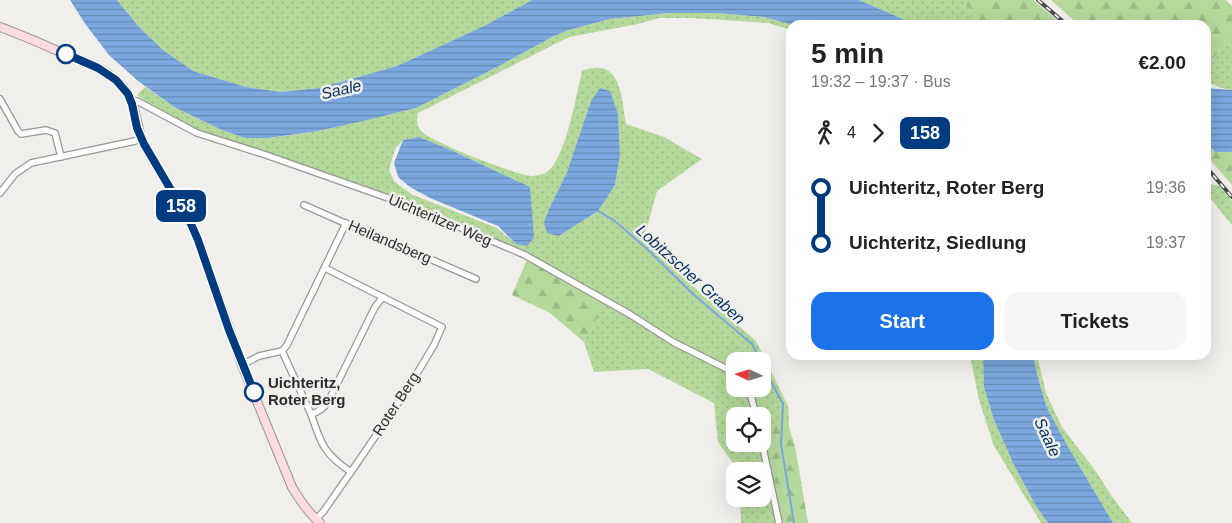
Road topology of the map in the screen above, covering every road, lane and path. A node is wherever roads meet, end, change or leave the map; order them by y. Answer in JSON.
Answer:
{"nodes":[{"id":1,"x":0,"y":27,"type":"edge"},
{"id":2,"x":0,"y":99,"type":"edge"},
{"id":3,"x":130,"y":100,"type":"junction"},
{"id":4,"x":141,"y":138,"type":"junction"},
{"id":5,"x":61,"y":157,"type":"junction"},
{"id":6,"x":0,"y":193,"type":"edge"},
{"id":7,"x":304,"y":205,"type":"dead end"},
{"id":8,"x":346,"y":223,"type":"junction"},
{"id":9,"x":325,"y":268,"type":"junction"},
{"id":10,"x":476,"y":280,"type":"dead end"},
{"id":11,"x":383,"y":298,"type":"junction"},
{"id":12,"x":282,"y":351,"type":"junction"},
{"id":13,"x":242,"y":365,"type":"junction"},
{"id":14,"x":726,"y":368,"type":"edge"},
{"id":15,"x":311,"y":414,"type":"junction"},
{"id":16,"x":764,"y":452,"type":"edge"},
{"id":17,"x":351,"y":472,"type":"junction"},
{"id":18,"x":318,"y":521,"type":"edge"},
{"id":19,"x":779,"y":523,"type":"edge"}],
"edges":[{"from":1,"to":3,"type":"street"},
{"from":2,"to":5,"type":"street"},
{"from":3,"to":4,"type":"street"},
{"from":3,"to":14,"type":"street","name":"Uichteritzer Weg"},
{"from":4,"to":5,"type":"street"},
{"from":4,"to":13,"type":"street"},
{"from":5,"to":6,"type":"street"},
{"from":7,"to":8,"type":"street","name":"Heilandsberg"},
{"from":8,"to":9,"type":"street"},
{"from":8,"to":10,"type":"street","name":"Heilandsberg"},
{"from":9,"to":11,"type":"street","name":"Roter Berg"},
{"from":9,"to":12,"type":"street"},
{"from":11,"to":15,"type":"street"},
{"from":11,"to":17,"type":"street","name":"Roter Berg"},
{"from":12,"to":13,"type":"street"},
{"from":12,"to":15,"type":"street"},
{"from":13,"to":18,"type":"street"},
{"from":15,"to":17,"type":"street"},
{"from":16,"to":19,"type":"street"},
{"from":17,"to":18,"type":"street"}]}
